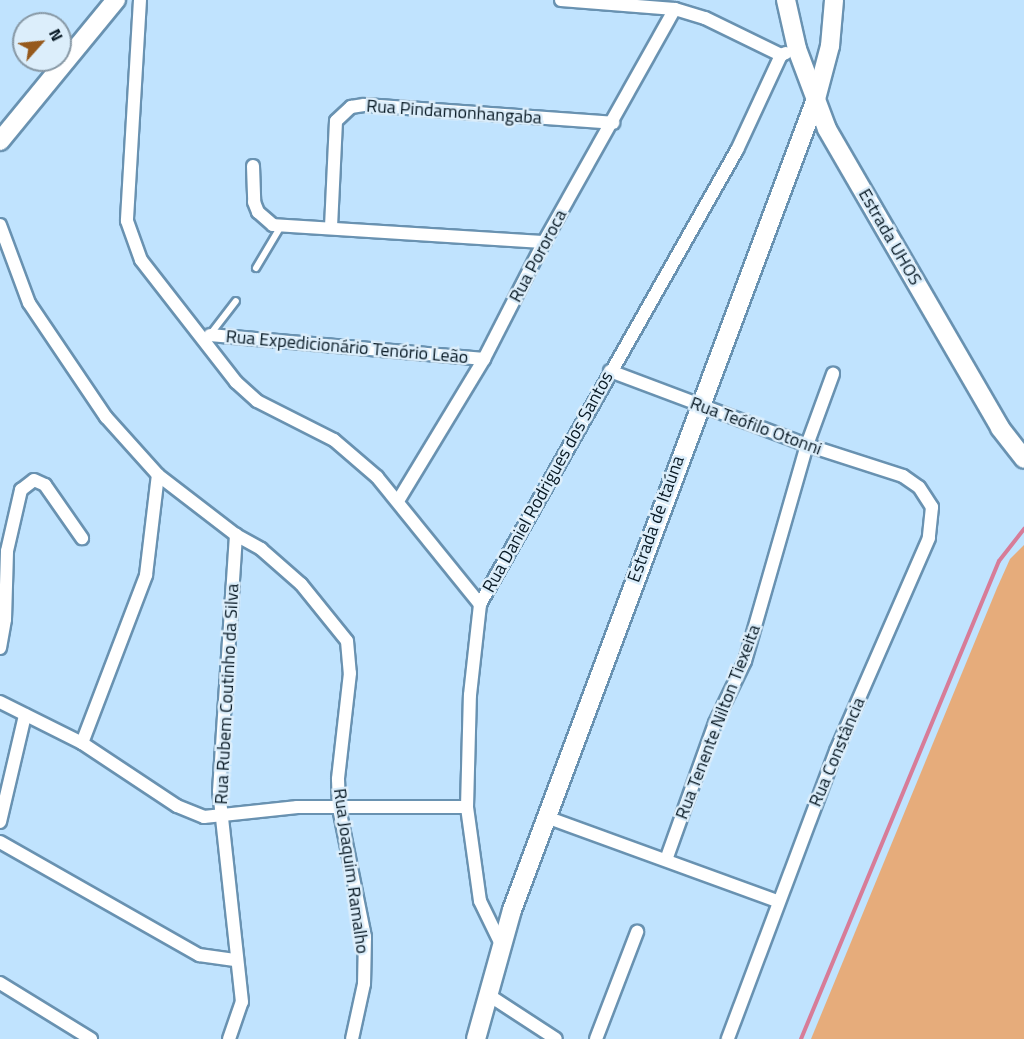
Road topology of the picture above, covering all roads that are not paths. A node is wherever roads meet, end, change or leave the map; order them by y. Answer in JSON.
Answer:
{"nodes":[{"id":1,"x":116,"y":0,"type":"edge"},
{"id":2,"x":140,"y":0,"type":"edge"},
{"id":3,"x":561,"y":0,"type":"edge"},
{"id":4,"x":786,"y":0,"type":"edge"},
{"id":5,"x":834,"y":0,"type":"edge"},
{"id":6,"x":675,"y":9,"type":"junction"},
{"id":7,"x":789,"y":52,"type":"junction"},
{"id":8,"x":816,"y":99,"type":"junction"},
{"id":9,"x":614,"y":123,"type":"junction"},
{"id":10,"x":0,"y":141,"type":"edge"},
{"id":11,"x":253,"y":166,"type":"dead end"},
{"id":12,"x":0,"y":225,"type":"edge"},
{"id":13,"x":282,"y":226,"type":"junction"},
{"id":14,"x":331,"y":227,"type":"junction"},
{"id":15,"x":544,"y":242,"type":"junction"},
{"id":16,"x":256,"y":268,"type":"dead end"},
{"id":17,"x":236,"y":301,"type":"dead end"},
{"id":18,"x":207,"y":338,"type":"junction"},
{"id":19,"x":484,"y":359,"type":"junction"},
{"id":20,"x":610,"y":371,"type":"junction"},
{"id":21,"x":834,"y":374,"type":"dead end"},
{"id":22,"x":700,"y":406,"type":"junction"},
{"id":23,"x":807,"y":445,"type":"junction"},
{"id":24,"x":1024,"y":459,"type":"edge"},
{"id":25,"x":158,"y":476,"type":"junction"},
{"id":26,"x":903,"y":476,"type":"joint"},
{"id":27,"x":398,"y":501,"type":"junction"},
{"id":28,"x":236,"y":535,"type":"junction"},
{"id":29,"x":82,"y":538,"type":"dead end"},
{"id":30,"x":480,"y":604,"type":"junction"},
{"id":31,"x":0,"y":648,"type":"edge"},
{"id":32,"x":0,"y":702,"type":"edge"},
{"id":33,"x":25,"y":715,"type":"junction"},
{"id":34,"x":82,"y":743,"type":"junction"},
{"id":35,"x":467,"y":807,"type":"junction"},
{"id":36,"x":339,"y":808,"type":"junction"},
{"id":37,"x":221,"y":817,"type":"junction"},
{"id":38,"x":546,"y":817,"type":"junction"},
{"id":39,"x":0,"y":822,"type":"edge"},
{"id":40,"x":0,"y":842,"type":"edge"},
{"id":41,"x":666,"y":860,"type":"junction"},
{"id":42,"x":777,"y":901,"type":"junction"},
{"id":43,"x":637,"y":932,"type":"dead end"},
{"id":44,"x":501,"y":944,"type":"junction"},
{"id":45,"x":234,"y":960,"type":"junction"},
{"id":46,"x":0,"y":983,"type":"edge"},
{"id":47,"x":487,"y":994,"type":"junction"},
{"id":48,"x":91,"y":1039,"type":"edge"},
{"id":49,"x":229,"y":1039,"type":"edge"},
{"id":50,"x":352,"y":1039,"type":"edge"},
{"id":51,"x":476,"y":1039,"type":"edge"},
{"id":52,"x":556,"y":1039,"type":"edge"},
{"id":53,"x":596,"y":1039,"type":"edge"},
{"id":54,"x":728,"y":1039,"type":"edge"}],
"edges":[{"from":1,"to":10,"type":"street"},
{"from":2,"to":18,"type":"street"},
{"from":3,"to":6,"type":"street"},
{"from":4,"to":7,"type":"street","name":"Estrada UHOS"},
{"from":5,"to":8,"type":"street","name":"Estrada de Itaúna"},
{"from":6,"to":7,"type":"street"},
{"from":6,"to":9,"type":"street","name":"Rua Pororoca"},
{"from":7,"to":8,"type":"street","name":"Estrada UHOS"},
{"from":7,"to":20,"type":"street","name":"Rua Daniel Rodrigues dos Santos"},
{"from":8,"to":22,"type":"street","name":"Estrada de Itaúna"},
{"from":8,"to":24,"type":"street","name":"Estrada UHOS"},
{"from":9,"to":14,"type":"street","name":"Rua Pindamonhangaba"},
{"from":9,"to":15,"type":"street","name":"Rua Pororoca"},
{"from":11,"to":13,"type":"street"},
{"from":12,"to":25,"type":"street","name":"Rua Joaquim Ramalho"},
{"from":13,"to":14,"type":"street"},
{"from":13,"to":16,"type":"lane"},
{"from":14,"to":15,"type":"street"},
{"from":15,"to":19,"type":"street","name":"Rua Pororoca"},
{"from":17,"to":18,"type":"lane"},
{"from":18,"to":19,"type":"street","name":"Rua Expedicionário Tenório Leão"},
{"from":18,"to":27,"type":"street"},
{"from":19,"to":27,"type":"street","name":"Rua Pororoca"},
{"from":20,"to":22,"type":"street","name":"Rua Teófilo Otonni"},
{"from":20,"to":30,"type":"street","name":"Rua Daniel Rodrigues dos Santos"},
{"from":21,"to":23,"type":"street","name":"Rua Tenente Nilton Tiexeita"},
{"from":22,"to":23,"type":"street","name":"Rua Teófilo Otonni"},
{"from":22,"to":38,"type":"street","name":"Estrada de Itaúna"},
{"from":23,"to":26,"type":"street","name":"Rua Teófilo Otonni"},
{"from":23,"to":41,"type":"street","name":"Rua Tenente Nilton Tiexeita"},
{"from":25,"to":28,"type":"street","name":"Rua Joaquim Ramalho"},
{"from":25,"to":34,"type":"street"},
{"from":26,"to":42,"type":"street","name":"Rua Constância"},
{"from":27,"to":30,"type":"street"},
{"from":28,"to":36,"type":"street","name":"Rua Joaquim Ramalho"},
{"from":28,"to":37,"type":"street","name":"Rua Rubem Coutinho da Silva"},
{"from":29,"to":31,"type":"street"},
{"from":30,"to":35,"type":"street","name":"Rua Daniel Rodrigues dos Santos"},
{"from":32,"to":33,"type":"street"},
{"from":33,"to":34,"type":"street"},
{"from":33,"to":39,"type":"street"},
{"from":34,"to":37,"type":"street"},
{"from":35,"to":36,"type":"street"},
{"from":35,"to":44,"type":"street","name":"Rua Daniel Rodrigues dos Santos"},
{"from":36,"to":37,"type":"street"},
{"from":36,"to":50,"type":"street","name":"Rua Joaquim Ramalho"},
{"from":37,"to":45,"type":"street","name":"Rua Rubem Coutinho da Silva"},
{"from":38,"to":41,"type":"street"},
{"from":38,"to":44,"type":"street","name":"Estrada de Itaúna"},
{"from":40,"to":45,"type":"street"},
{"from":41,"to":42,"type":"street"},
{"from":42,"to":54,"type":"street","name":"Rua Constância"},
{"from":43,"to":53,"type":"street"},
{"from":44,"to":47,"type":"street","name":"Estrada de Itaúna"},
{"from":45,"to":49,"type":"street","name":"Rua Rubem Coutinho da Silva"},
{"from":46,"to":48,"type":"street"},
{"from":47,"to":51,"type":"street","name":"Estrada de Itaúna"},
{"from":47,"to":52,"type":"street"}]}
